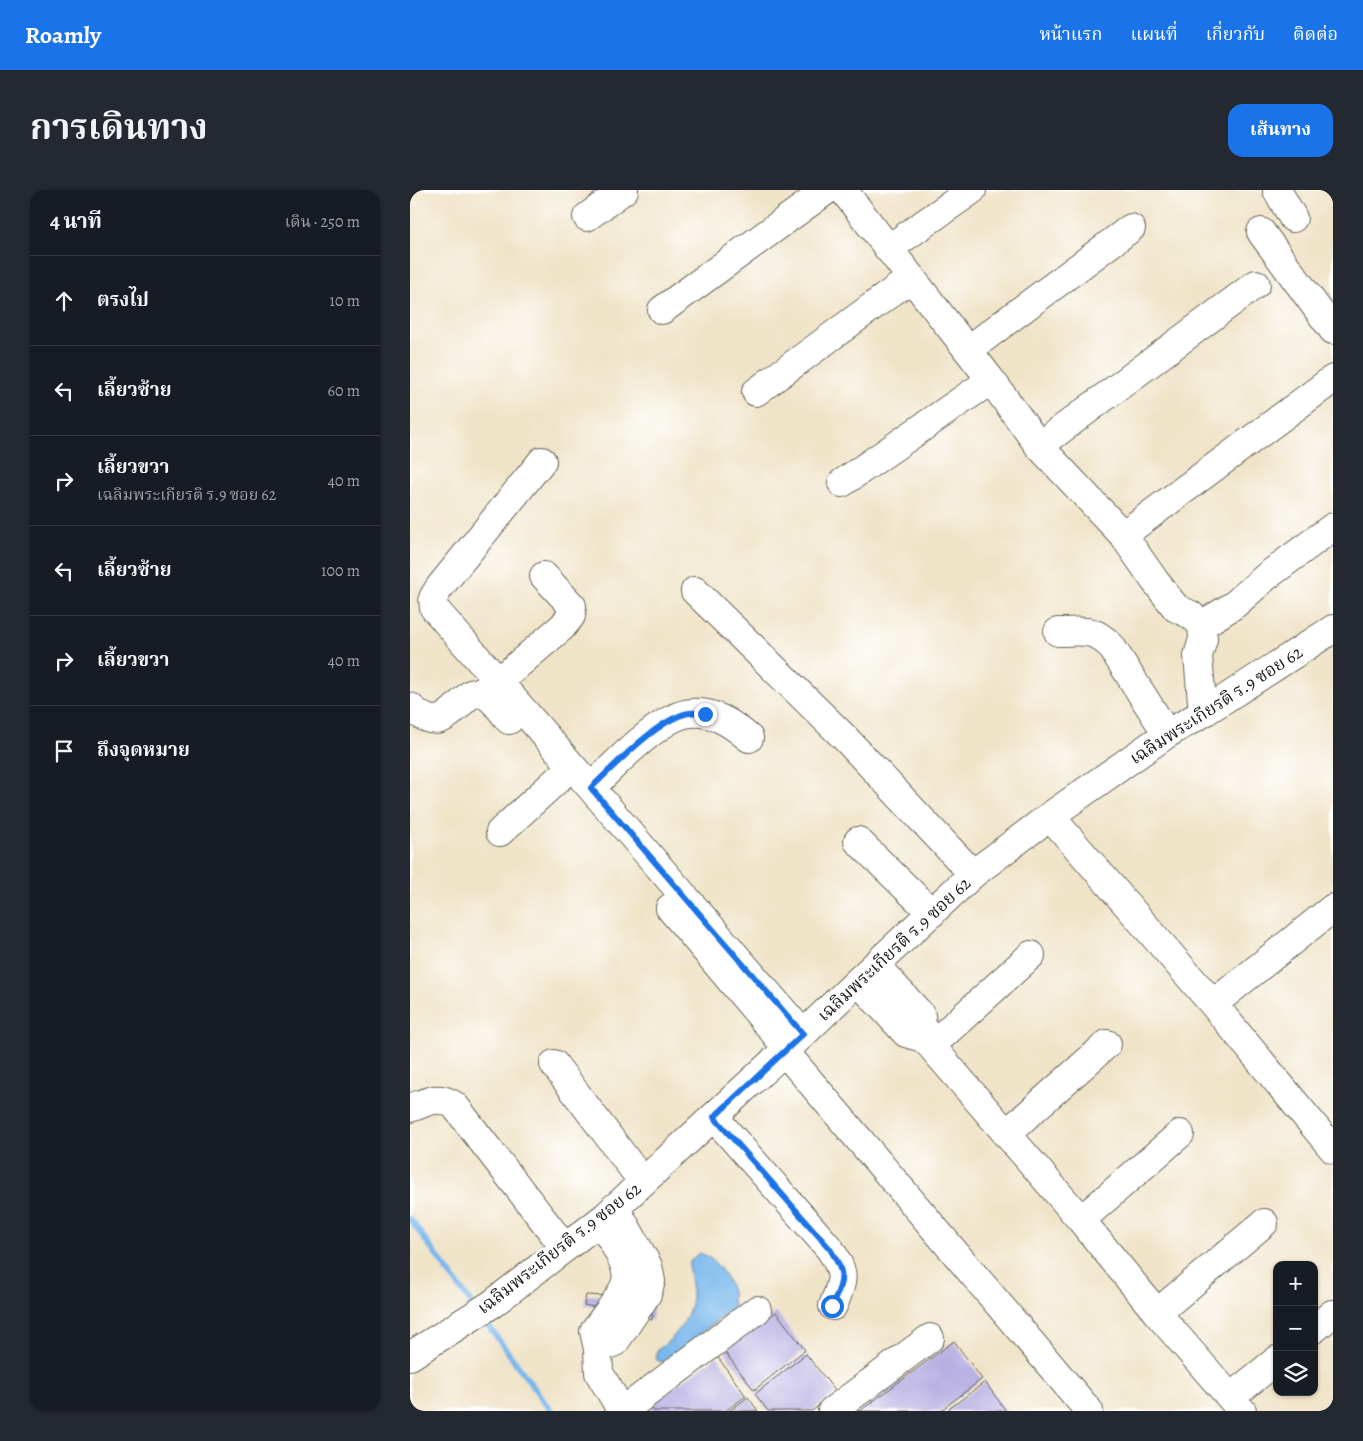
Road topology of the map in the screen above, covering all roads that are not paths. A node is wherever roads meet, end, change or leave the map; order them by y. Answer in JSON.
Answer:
{"nodes":[{"id":1,"x":624,"y":190,"type":"edge"},
{"id":2,"x":827,"y":190,"type":"edge"},
{"id":3,"x":843,"y":190,"type":"edge"},
{"id":4,"x":972,"y":190,"type":"edge"},
{"id":5,"x":1277,"y":190,"type":"edge"},
{"id":6,"x":587,"y":217,"type":"dead end"},
{"id":7,"x":1293,"y":218,"type":"dead end"},
{"id":8,"x":1131,"y":228,"type":"dead end"},
{"id":9,"x":1261,"y":232,"type":"dead end"},
{"id":10,"x":888,"y":249,"type":"junction"},
{"id":11,"x":911,"y":278,"type":"junction"},
{"id":12,"x":1256,"y":284,"type":"dead end"},
{"id":13,"x":662,"y":310,"type":"dead end"},
{"id":14,"x":1333,"y":330,"type":"edge"},
{"id":15,"x":968,"y":350,"type":"junction"},
{"id":16,"x":1333,"y":379,"type":"edge"},
{"id":17,"x":991,"y":380,"type":"junction"},
{"id":18,"x":756,"y":392,"type":"dead end"},
{"id":19,"x":1039,"y":446,"type":"junction"},
{"id":20,"x":542,"y":461,"type":"dead end"},
{"id":21,"x":842,"y":483,"type":"dead end"},
{"id":22,"x":1333,"y":527,"type":"edge"},
{"id":23,"x":1123,"y":535,"type":"junction"},
{"id":24,"x":544,"y":576,"type":"dead end"},
{"id":25,"x":695,"y":591,"type":"dead end"},
{"id":26,"x":1202,"y":625,"type":"junction"},
{"id":27,"x":1333,"y":630,"type":"edge"},
{"id":28,"x":1058,"y":632,"type":"dead end"},
{"id":29,"x":499,"y":681,"type":"junction"},
{"id":30,"x":410,"y":707,"type":"edge"},
{"id":31,"x":1203,"y":713,"type":"junction"},
{"id":32,"x":1167,"y":734,"type":"junction"},
{"id":33,"x":749,"y":738,"type":"dead end"},
{"id":34,"x":558,"y":778,"type":"junction"},
{"id":35,"x":591,"y":788,"type":"junction"},
{"id":36,"x":1050,"y":816,"type":"junction"},
{"id":37,"x":500,"y":832,"type":"dead end"},
{"id":38,"x":858,"y":841,"type":"dead end"},
{"id":39,"x":973,"y":874,"type":"junction"},
{"id":40,"x":1333,"y":908,"type":"edge"},
{"id":41,"x":932,"y":913,"type":"junction"},
{"id":42,"x":1031,"y":955,"type":"dead end"},
{"id":43,"x":867,"y":973,"type":"junction"},
{"id":44,"x":1213,"y":1004,"type":"junction"},
{"id":45,"x":927,"y":1042,"type":"junction"},
{"id":46,"x":1107,"y":1044,"type":"dead end"},
{"id":47,"x":792,"y":1045,"type":"junction"},
{"id":48,"x":554,"y":1064,"type":"dead end"},
{"id":49,"x":410,"y":1108,"type":"edge"},
{"id":50,"x":714,"y":1117,"type":"junction"},
{"id":51,"x":1006,"y":1134,"type":"junction"},
{"id":52,"x":1180,"y":1134,"type":"dead end"},
{"id":53,"x":1333,"y":1149,"type":"edge"},
{"id":54,"x":643,"y":1182,"type":"junction"},
{"id":55,"x":608,"y":1214,"type":"junction"},
{"id":56,"x":1081,"y":1220,"type":"junction"},
{"id":57,"x":1264,"y":1223,"type":"dead end"},
{"id":58,"x":565,"y":1248,"type":"junction"},
{"id":59,"x":832,"y":1306,"type":"dead end"},
{"id":60,"x":757,"y":1310,"type":"dead end"},
{"id":61,"x":1157,"y":1314,"type":"junction"},
{"id":62,"x":930,"y":1338,"type":"dead end"},
{"id":63,"x":410,"y":1356,"type":"edge"},
{"id":64,"x":1273,"y":1364,"type":"edge"},
{"id":65,"x":1236,"y":1404,"type":"edge"},
{"id":66,"x":622,"y":1411,"type":"edge"},
{"id":67,"x":832,"y":1411,"type":"edge"},
{"id":68,"x":1089,"y":1411,"type":"edge"}],
"edges":[{"from":1,"to":6,"type":"street"},
{"from":2,"to":13,"type":"street"},
{"from":3,"to":10,"type":"street"},
{"from":4,"to":10,"type":"street"},
{"from":5,"to":7,"type":"street"},
{"from":8,"to":15,"type":"street"},
{"from":9,"to":14,"type":"street"},
{"from":10,"to":11,"type":"street"},
{"from":11,"to":15,"type":"street"},
{"from":11,"to":18,"type":"street"},
{"from":12,"to":19,"type":"street"},
{"from":15,"to":17,"type":"street"},
{"from":16,"to":23,"type":"street"},
{"from":17,"to":19,"type":"street"},
{"from":17,"to":21,"type":"street"},
{"from":19,"to":23,"type":"street"},
{"from":20,"to":29,"type":"street"},
{"from":22,"to":26,"type":"street"},
{"from":23,"to":26,"type":"street"},
{"from":24,"to":29,"type":"street"},
{"from":25,"to":39,"type":"street"},
{"from":26,"to":31,"type":"street"},
{"from":27,"to":31,"type":"street","name":"เฉลิมพระเกียรติ ร.9 ซอย 62"},
{"from":28,"to":32,"type":"street"},
{"from":29,"to":35,"type":"street"},
{"from":30,"to":34,"type":"street"},
{"from":31,"to":32,"type":"street","name":"เฉลิมพระเกียรติ ร.9 ซอย 62"},
{"from":32,"to":36,"type":"street","name":"เฉลิมพระเกียรติ ร.9 ซอย 62"},
{"from":33,"to":35,"type":"street"},
{"from":34,"to":37,"type":"street"},
{"from":34,"to":47,"type":"street"},
{"from":35,"to":47,"type":"street"},
{"from":36,"to":39,"type":"street","name":"เฉลิมพระเกียรติ ร.9 ซอย 62"},
{"from":36,"to":44,"type":"street"},
{"from":38,"to":41,"type":"street"},
{"from":39,"to":41,"type":"street","name":"เฉลิมพระเกียรติ ร.9 ซอย 62"},
{"from":40,"to":44,"type":"street"},
{"from":41,"to":43,"type":"street","name":"เฉลิมพระเกียรติ ร.9 ซอย 62"},
{"from":42,"to":45,"type":"street"},
{"from":43,"to":45,"type":"street"},
{"from":43,"to":47,"type":"street","name":"เฉลิมพระเกียรติ ร.9 ซอย 62"},
{"from":44,"to":53,"type":"street"},
{"from":45,"to":51,"type":"street"},
{"from":46,"to":51,"type":"street"},
{"from":47,"to":50,"type":"street","name":"เฉลิมพระเกียรติ ร.9 ซอย 62"},
{"from":47,"to":68,"type":"street"},
{"from":48,"to":54,"type":"street"},
{"from":49,"to":58,"type":"street"},
{"from":50,"to":54,"type":"street","name":"เฉลิมพระเกียรติ ร.9 ซอย 62"},
{"from":50,"to":59,"type":"street"},
{"from":51,"to":56,"type":"street"},
{"from":52,"to":56,"type":"street"},
{"from":54,"to":55,"type":"street","name":"เฉลิมพระเกียรติ ร.9 ซอย 62"},
{"from":55,"to":58,"type":"street","name":"เฉลิมพระเกียรติ ร.9 ซอย 62"},
{"from":55,"to":66,"type":"street"},
{"from":56,"to":61,"type":"street"},
{"from":57,"to":61,"type":"street"},
{"from":58,"to":63,"type":"street","name":"เฉลิมพระเกียรติ ร.9 ซอย 62"},
{"from":60,"to":66,"type":"street"},
{"from":61,"to":65,"type":"street"},
{"from":62,"to":67,"type":"street"},
{"from":64,"to":65,"type":"street"}]}
